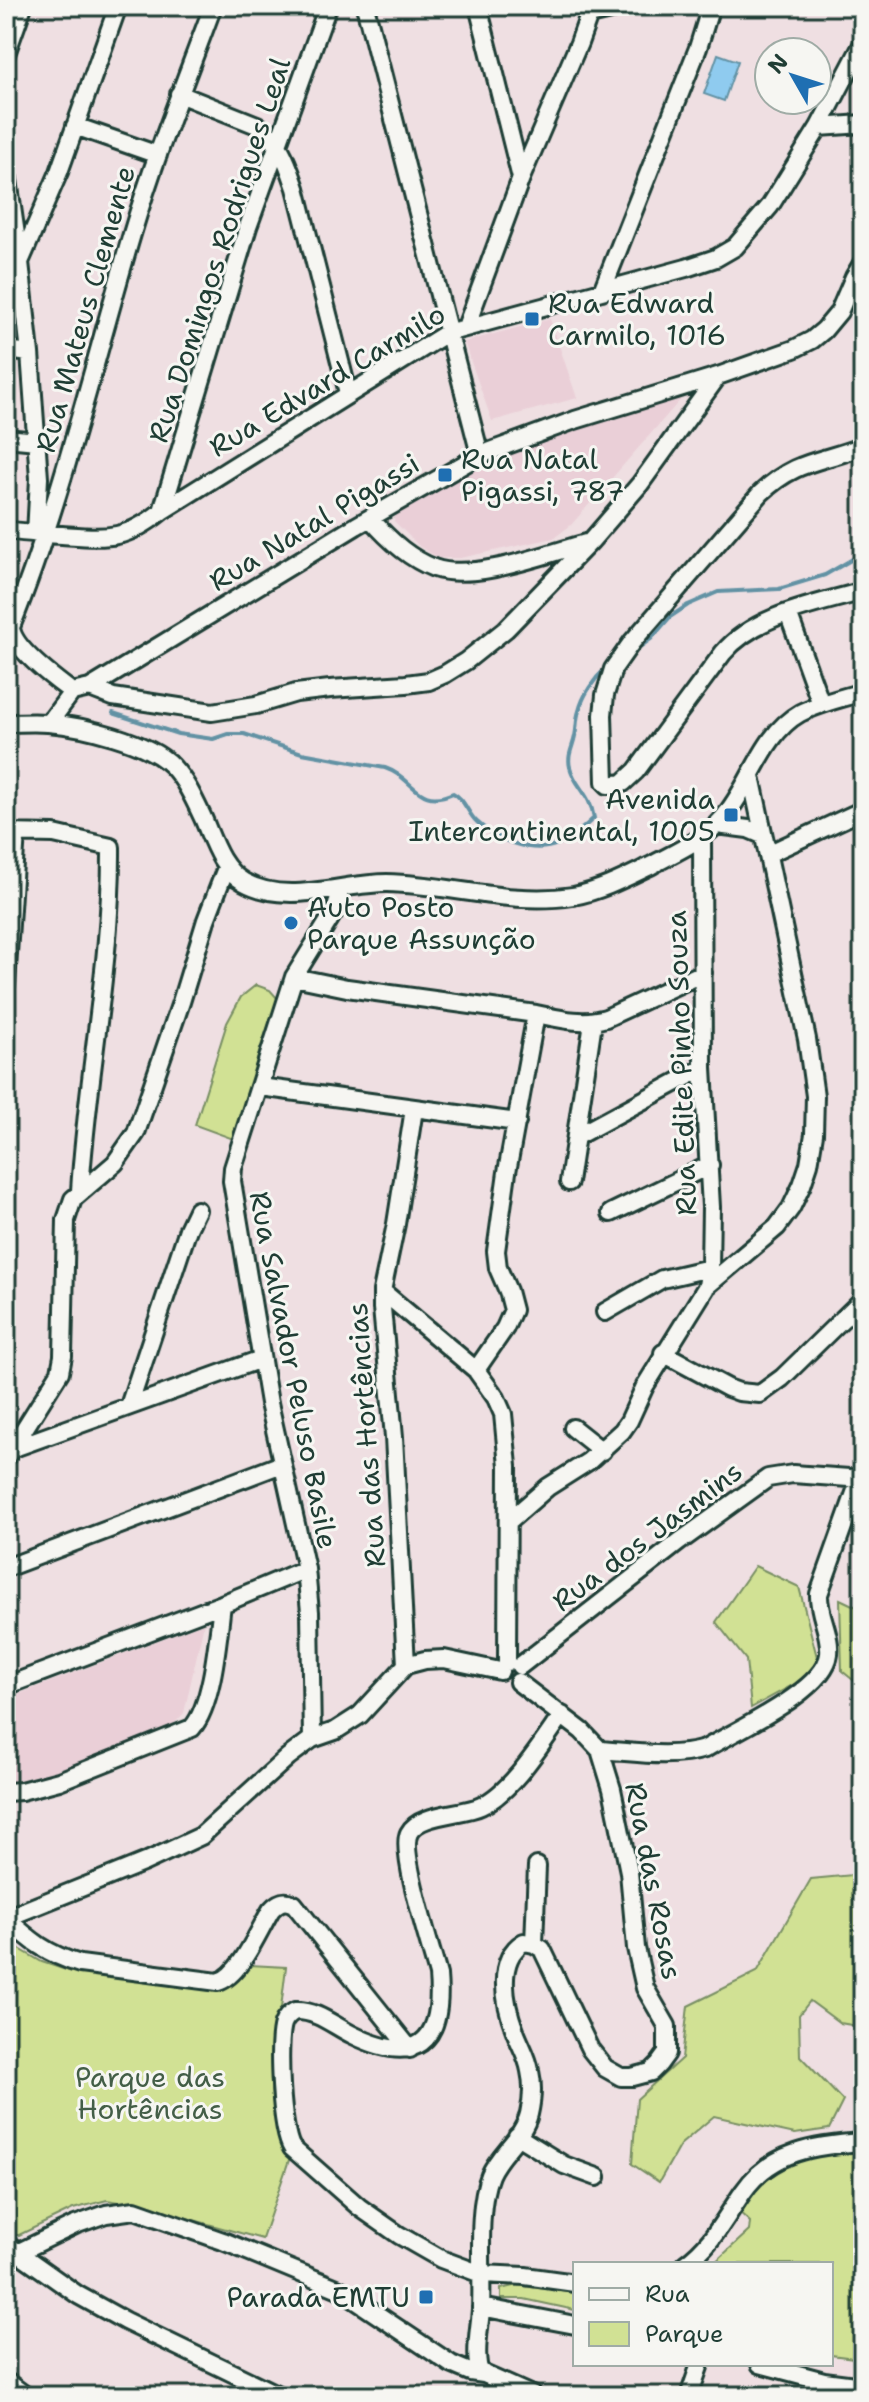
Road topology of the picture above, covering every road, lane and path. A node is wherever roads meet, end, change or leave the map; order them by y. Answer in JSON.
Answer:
{"nodes":[{"id":1,"x":23,"y":6,"type":"edge"},
{"id":2,"x":118,"y":6,"type":"edge"},
{"id":3,"x":213,"y":6,"type":"edge"},
{"id":4,"x":328,"y":6,"type":"edge"},
{"id":5,"x":365,"y":6,"type":"edge"},
{"id":6,"x":478,"y":6,"type":"edge"},
{"id":7,"x":627,"y":6,"type":"edge"},
{"id":8,"x":711,"y":6,"type":"edge"},
{"id":9,"x":589,"y":11,"type":"edge"},
{"id":10,"x":863,"y":43,"type":"edge"},
{"id":11,"x":6,"y":54,"type":"edge"},
{"id":12,"x":179,"y":94,"type":"junction"},
{"id":13,"x":863,"y":124,"type":"edge"},
{"id":14,"x":75,"y":126,"type":"junction"},
{"id":15,"x":819,"y":127,"type":"junction"},
{"id":16,"x":279,"y":144,"type":"junction"},
{"id":17,"x":158,"y":155,"type":"junction"},
{"id":18,"x":6,"y":166,"type":"edge"},
{"id":19,"x":521,"y":178,"type":"junction"},
{"id":20,"x":13,"y":261,"type":"edge"},
{"id":21,"x":863,"y":262,"type":"edge"},
{"id":22,"x":602,"y":291,"type":"junction"},
{"id":23,"x":466,"y":327,"type":"junction"},
{"id":24,"x":447,"y":333,"type":"junction"},
{"id":25,"x":6,"y":350,"type":"edge"},
{"id":26,"x":30,"y":353,"type":"junction"},
{"id":27,"x":718,"y":376,"type":"junction"},
{"id":28,"x":348,"y":393,"type":"junction"},
{"id":29,"x":6,"y":438,"type":"edge"},
{"id":30,"x":37,"y":446,"type":"junction"},
{"id":31,"x":863,"y":446,"type":"edge"},
{"id":32,"x":70,"y":452,"type":"junction"},
{"id":33,"x":480,"y":455,"type":"junction"},
{"id":34,"x":162,"y":511,"type":"junction"},
{"id":35,"x":370,"y":518,"type":"junction"},
{"id":36,"x":6,"y":530,"type":"edge"},
{"id":37,"x":40,"y":535,"type":"junction"},
{"id":38,"x":591,"y":541,"type":"junction"},
{"id":39,"x":863,"y":591,"type":"edge"},
{"id":40,"x":788,"y":613,"type":"junction"},
{"id":41,"x":9,"y":627,"type":"edge"},
{"id":42,"x":90,"y":688,"type":"junction"},
{"id":43,"x":72,"y":692,"type":"junction"},
{"id":44,"x":863,"y":692,"type":"edge"},
{"id":45,"x":821,"y":704,"type":"junction"},
{"id":46,"x":6,"y":723,"type":"edge"},
{"id":47,"x":49,"y":723,"type":"junction"},
{"id":48,"x":751,"y":776,"type":"junction"},
{"id":49,"x":741,"y":794,"type":"junction"},
{"id":50,"x":758,"y":808,"type":"junction"},
{"id":51,"x":863,"y":810,"type":"edge"},
{"id":52,"x":717,"y":825,"type":"junction"},
{"id":53,"x":11,"y":833,"type":"edge"},
{"id":54,"x":762,"y":835,"type":"junction"},
{"id":55,"x":702,"y":838,"type":"junction"},
{"id":56,"x":768,"y":854,"type":"junction"},
{"id":57,"x":226,"y":868,"type":"junction"},
{"id":58,"x":341,"y":888,"type":"junction"},
{"id":59,"x":703,"y":973,"type":"junction"},
{"id":60,"x":294,"y":977,"type":"junction"},
{"id":61,"x":6,"y":984,"type":"edge"},
{"id":62,"x":536,"y":1014,"type":"junction"},
{"id":63,"x":593,"y":1022,"type":"junction"},
{"id":64,"x":703,"y":1068,"type":"junction"},
{"id":65,"x":260,"y":1087,"type":"junction"},
{"id":66,"x":414,"y":1109,"type":"junction"},
{"id":67,"x":517,"y":1122,"type":"junction"},
{"id":68,"x":577,"y":1136,"type":"junction"},
{"id":69,"x":710,"y":1165,"type":"junction"},
{"id":70,"x":569,"y":1182,"type":"dead end"},
{"id":71,"x":80,"y":1191,"type":"junction"},
{"id":72,"x":197,"y":1210,"type":"dead end"},
{"id":73,"x":611,"y":1213,"type":"dead end"},
{"id":74,"x":710,"y":1268,"type":"junction"},
{"id":75,"x":707,"y":1286,"type":"junction"},
{"id":76,"x":382,"y":1291,"type":"junction"},
{"id":77,"x":863,"y":1299,"type":"edge"},
{"id":78,"x":605,"y":1312,"type":"dead end"},
{"id":79,"x":663,"y":1353,"type":"junction"},
{"id":80,"x":261,"y":1359,"type":"junction"},
{"id":81,"x":476,"y":1370,"type":"junction"},
{"id":82,"x":129,"y":1406,"type":"junction"},
{"id":83,"x":573,"y":1428,"type":"dead end"},
{"id":84,"x":602,"y":1451,"type":"junction"},
{"id":85,"x":10,"y":1453,"type":"edge"},
{"id":86,"x":282,"y":1464,"type":"junction"},
{"id":87,"x":862,"y":1479,"type":"edge"},
{"id":88,"x":509,"y":1521,"type":"junction"},
{"id":89,"x":6,"y":1568,"type":"edge"},
{"id":90,"x":306,"y":1569,"type":"junction"},
{"id":91,"x":222,"y":1604,"type":"junction"},
{"id":92,"x":406,"y":1665,"type":"junction"},
{"id":93,"x":511,"y":1670,"type":"junction"},
{"id":94,"x":6,"y":1686,"type":"edge"},
{"id":95,"x":562,"y":1715,"type":"junction"},
{"id":96,"x":312,"y":1739,"type":"junction"},
{"id":97,"x":600,"y":1750,"type":"junction"},
{"id":98,"x":6,"y":1792,"type":"edge"},
{"id":99,"x":537,"y":1866,"type":"dead end"},
{"id":100,"x":6,"y":1918,"type":"edge"},
{"id":101,"x":534,"y":1944,"type":"junction"},
{"id":102,"x":410,"y":2049,"type":"junction"},
{"id":103,"x":517,"y":2136,"type":"junction"},
{"id":104,"x":863,"y":2142,"type":"edge"},
{"id":105,"x":597,"y":2177,"type":"dead end"},
{"id":106,"x":12,"y":2248,"type":"edge"},
{"id":107,"x":687,"y":2262,"type":"edge"},
{"id":108,"x":486,"y":2274,"type":"junction"},
{"id":109,"x":573,"y":2283,"type":"edge"},
{"id":110,"x":486,"y":2308,"type":"junction"},
{"id":111,"x":573,"y":2325,"type":"edge"},
{"id":112,"x":478,"y":2353,"type":"junction"},
{"id":113,"x":442,"y":2358,"type":"junction"},
{"id":114,"x":699,"y":2366,"type":"edge"},
{"id":115,"x":765,"y":2366,"type":"edge"},
{"id":116,"x":484,"y":2374,"type":"junction"},
{"id":117,"x":6,"y":2381,"type":"edge"},
{"id":118,"x":863,"y":2386,"type":"edge"},
{"id":119,"x":822,"y":2388,"type":"edge"},
{"id":120,"x":26,"y":2396,"type":"edge"},
{"id":121,"x":280,"y":2396,"type":"edge"},
{"id":122,"x":534,"y":2396,"type":"edge"},
{"id":123,"x":689,"y":2396,"type":"edge"}],
"edges":[{"from":1,"to":11,"type":"street"},
{"from":2,"to":14,"type":"street"},
{"from":3,"to":12,"type":"street","name":"Rua Mateus Clemente"},
{"from":4,"to":16,"type":"street","name":"Rua Domingos Rodrigues Leal"},
{"from":5,"to":24,"type":"street"},
{"from":6,"to":19,"type":"street"},
{"from":7,"to":9,"type":"street"},
{"from":8,"to":22,"type":"street"},
{"from":9,"to":19,"type":"street"},
{"from":10,"to":15,"type":"street","name":"Rua Edvard Carmilo"},
{"from":12,"to":16,"type":"street"},
{"from":12,"to":17,"type":"street","name":"Rua Mateus Clemente"},
{"from":13,"to":15,"type":"street"},
{"from":14,"to":17,"type":"street"},
{"from":14,"to":20,"type":"street"},
{"from":15,"to":22,"type":"street","name":"Rua Edvard Carmilo"},
{"from":16,"to":28,"type":"street"},
{"from":16,"to":34,"type":"street","name":"Rua Domingos Rodrigues Leal"},
{"from":17,"to":32,"type":"street","name":"Rua Mateus Clemente"},
{"from":18,"to":20,"type":"street"},
{"from":19,"to":23,"type":"street"},
{"from":20,"to":26,"type":"street"},
{"from":21,"to":27,"type":"street","name":"Rua Natal Pigassi"},
{"from":22,"to":23,"type":"street","name":"Rua Edvard Carmilo"},
{"from":23,"to":24,"type":"street","name":"Rua Edvard Carmilo"},
{"from":24,"to":28,"type":"street","name":"Rua Edvard Carmilo"},
{"from":24,"to":33,"type":"street"},
{"from":25,"to":26,"type":"street"},
{"from":26,"to":30,"type":"street"},
{"from":27,"to":33,"type":"street","name":"Rua Natal Pigassi"},
{"from":27,"to":38,"type":"street"},
{"from":28,"to":34,"type":"street","name":"Rua Edvard Carmilo"},
{"from":29,"to":30,"type":"street"},
{"from":30,"to":32,"type":"street"},
{"from":30,"to":37,"type":"street"},
{"from":31,"to":40,"type":"street"},
{"from":32,"to":37,"type":"street","name":"Rua Mateus Clemente"},
{"from":33,"to":35,"type":"street","name":"Rua Natal Pigassi"},
{"from":34,"to":37,"type":"street","name":"Rua Edvard Carmilo"},
{"from":35,"to":38,"type":"street"},
{"from":35,"to":42,"type":"street","name":"Rua Natal Pigassi"},
{"from":36,"to":37,"type":"street","name":"Rua Edvard Carmilo"},
{"from":37,"to":41,"type":"street","name":"Rua Mateus Clemente"},
{"from":38,"to":42,"type":"street"},
{"from":39,"to":40,"type":"street"},
{"from":40,"to":45,"type":"street"},
{"from":41,"to":43,"type":"street"},
{"from":42,"to":43,"type":"street","name":"Rua Natal Pigassi"},
{"from":43,"to":47,"type":"street"},
{"from":44,"to":45,"type":"street"},
{"from":45,"to":48,"type":"street"},
{"from":46,"to":47,"type":"street"},
{"from":47,"to":57,"type":"street"},
{"from":48,"to":49,"type":"street"},
{"from":48,"to":50,"type":"street"},
{"from":49,"to":50,"type":"street"},
{"from":49,"to":52,"type":"street"},
{"from":50,"to":54,"type":"street"},
{"from":51,"to":56,"type":"street"},
{"from":52,"to":54,"type":"street"},
{"from":52,"to":55,"type":"street"},
{"from":53,"to":61,"type":"street"},
{"from":53,"to":71,"type":"street"},
{"from":54,"to":56,"type":"street"},
{"from":55,"to":58,"type":"street"},
{"from":55,"to":59,"type":"street","name":"Rua Edite Pinho Souza"},
{"from":56,"to":75,"type":"street"},
{"from":57,"to":58,"type":"street"},
{"from":57,"to":71,"type":"street"},
{"from":58,"to":60,"type":"street","name":"Rua Salvador Peluso Basile"},
{"from":59,"to":63,"type":"street"},
{"from":59,"to":64,"type":"street","name":"Rua Edite Pinho Souza"},
{"from":60,"to":62,"type":"street"},
{"from":60,"to":65,"type":"street","name":"Rua Salvador Peluso Basile"},
{"from":62,"to":63,"type":"street"},
{"from":62,"to":67,"type":"street"},
{"from":63,"to":68,"type":"street"},
{"from":64,"to":68,"type":"street"},
{"from":64,"to":69,"type":"street","name":"Rua Edite Pinho Souza"},
{"from":65,"to":66,"type":"street"},
{"from":65,"to":80,"type":"street","name":"Rua Salvador Peluso Basile"},
{"from":66,"to":67,"type":"street"},
{"from":66,"to":76,"type":"street","name":"Rua das Hortências"},
{"from":67,"to":81,"type":"street"},
{"from":68,"to":70,"type":"street"},
{"from":69,"to":73,"type":"street"},
{"from":69,"to":74,"type":"street","name":"Rua Edite Pinho Souza"},
{"from":71,"to":85,"type":"street"},
{"from":72,"to":82,"type":"street"},
{"from":74,"to":75,"type":"street","name":"Rua Edite Pinho Souza"},
{"from":74,"to":78,"type":"street"},
{"from":75,"to":79,"type":"street"},
{"from":76,"to":81,"type":"street"},
{"from":76,"to":92,"type":"street","name":"Rua das Hortências"},
{"from":77,"to":79,"type":"street"},
{"from":79,"to":84,"type":"street"},
{"from":80,"to":82,"type":"street"},
{"from":80,"to":86,"type":"street","name":"Rua Salvador Peluso Basile"},
{"from":81,"to":88,"type":"street"},
{"from":82,"to":85,"type":"street"},
{"from":83,"to":84,"type":"street"},
{"from":84,"to":88,"type":"street"},
{"from":86,"to":89,"type":"street"},
{"from":86,"to":90,"type":"street","name":"Rua Salvador Peluso Basile"},
{"from":87,"to":93,"type":"street","name":"Rua dos Jasmins"},
{"from":87,"to":97,"type":"street"},
{"from":88,"to":93,"type":"street"},
{"from":90,"to":91,"type":"street"},
{"from":90,"to":96,"type":"street","name":"Rua Salvador Peluso Basile"},
{"from":91,"to":94,"type":"street"},
{"from":91,"to":98,"type":"street"},
{"from":92,"to":93,"type":"street","name":"Rua das Rosas"},
{"from":92,"to":96,"type":"street"},
{"from":93,"to":95,"type":"street","name":"Rua das Rosas"},
{"from":95,"to":97,"type":"street","name":"Rua das Rosas"},
{"from":95,"to":102,"type":"street"},
{"from":96,"to":100,"type":"street"},
{"from":97,"to":101,"type":"street","name":"Rua das Rosas"},
{"from":99,"to":101,"type":"street"},
{"from":100,"to":102,"type":"street"},
{"from":101,"to":103,"type":"street"},
{"from":102,"to":108,"type":"street"},
{"from":103,"to":105,"type":"street"},
{"from":103,"to":108,"type":"street"},
{"from":104,"to":107,"type":"street"},
{"from":106,"to":113,"type":"street"},
{"from":106,"to":121,"type":"street"},
{"from":108,"to":109,"type":"street"},
{"from":108,"to":110,"type":"street"},
{"from":110,"to":111,"type":"street"},
{"from":110,"to":112,"type":"street"},
{"from":110,"to":116,"type":"street"},
{"from":112,"to":113,"type":"street"},
{"from":112,"to":116,"type":"street"},
{"from":113,"to":116,"type":"street"},
{"from":114,"to":123,"type":"street"},
{"from":115,"to":119,"type":"street"},
{"from":116,"to":122,"type":"street"},
{"from":117,"to":120,"type":"street"},
{"from":118,"to":119,"type":"street"}]}
